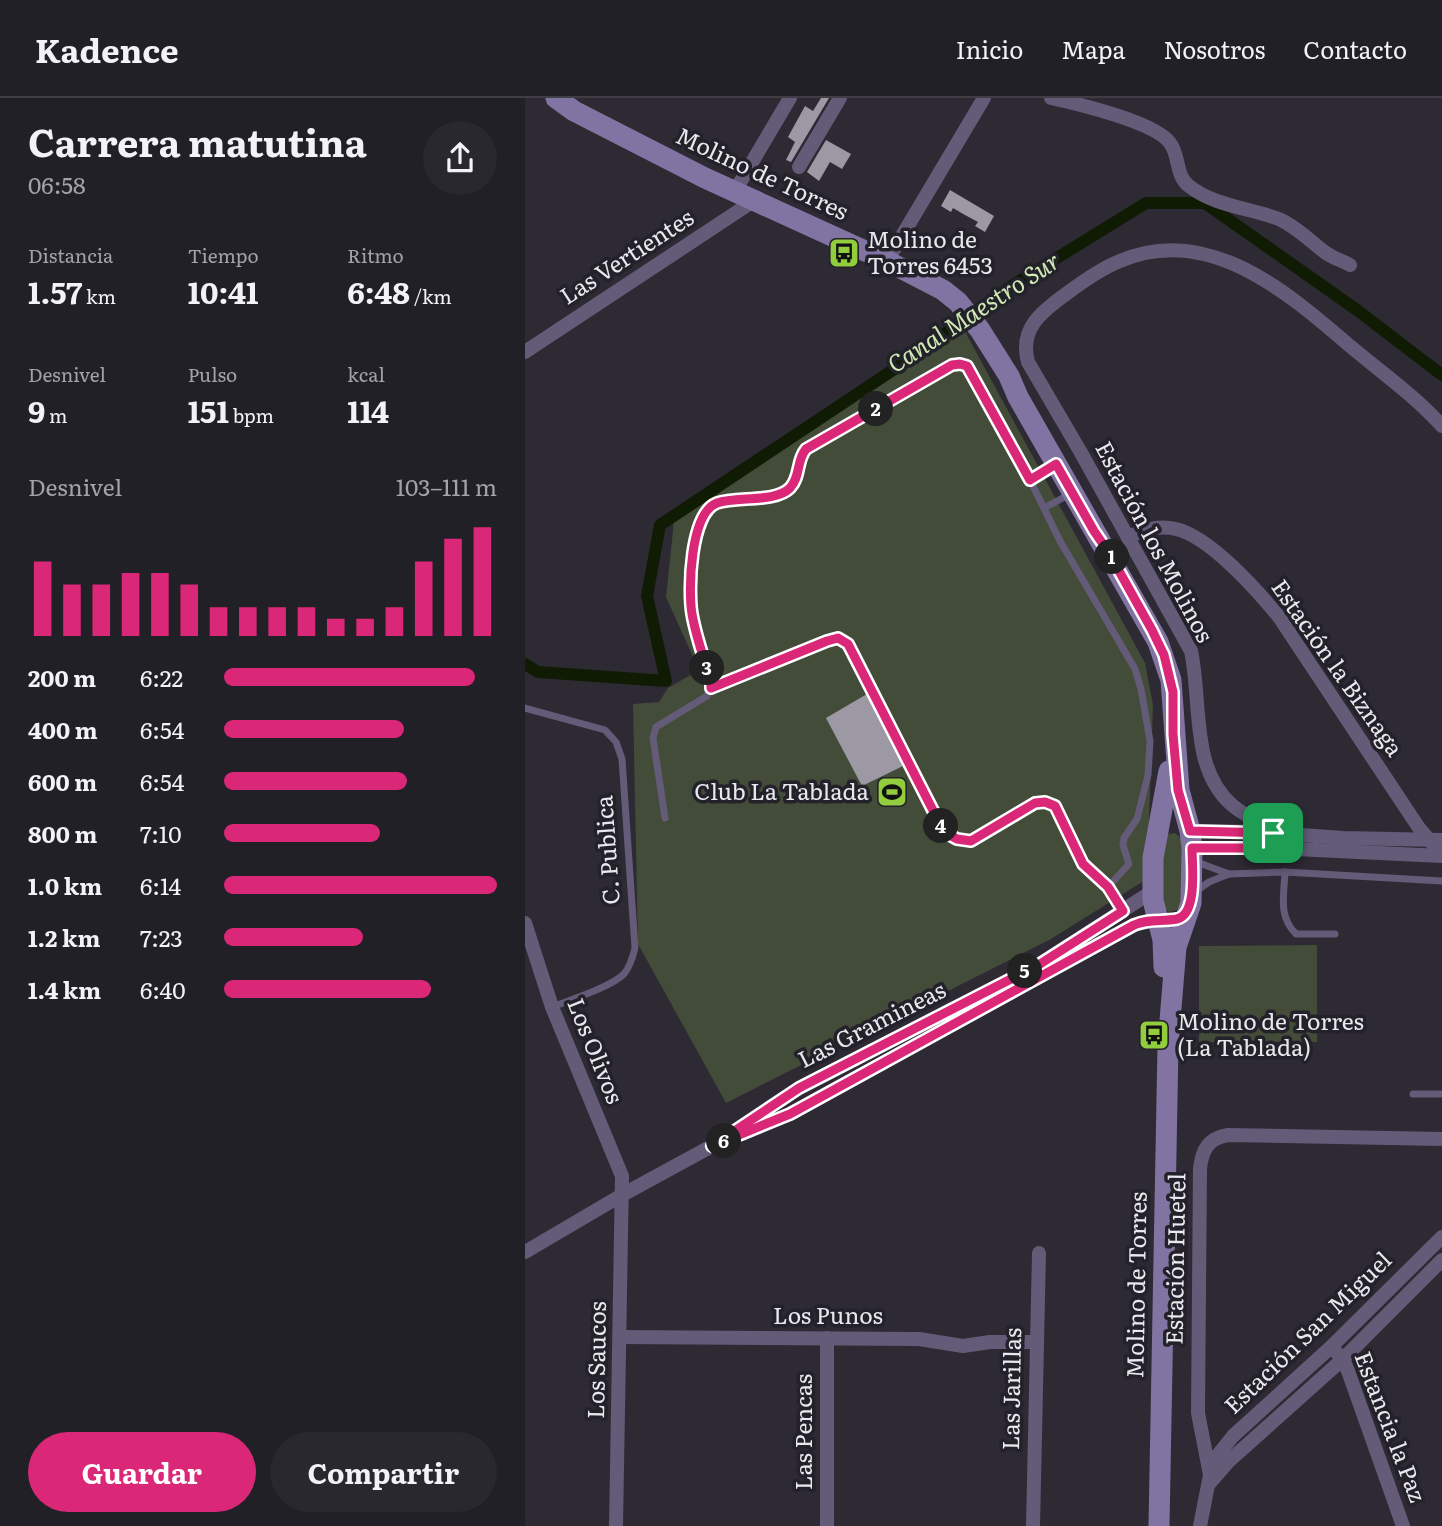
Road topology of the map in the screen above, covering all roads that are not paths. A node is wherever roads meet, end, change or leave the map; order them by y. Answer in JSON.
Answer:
{"nodes":[{"id":1,"x":542,"y":98,"type":"edge"},
{"id":2,"x":556,"y":98,"type":"edge"},
{"id":3,"x":790,"y":98,"type":"edge"},
{"id":4,"x":840,"y":98,"type":"edge"},
{"id":5,"x":984,"y":98,"type":"edge"},
{"id":6,"x":1051,"y":98,"type":"edge"},
{"id":7,"x":574,"y":111,"type":"junction"},
{"id":8,"x":799,"y":167,"type":"dead end"},
{"id":9,"x":735,"y":191,"type":"junction"},
{"id":10,"x":755,"y":200,"type":"junction"},
{"id":11,"x":887,"y":261,"type":"junction"},
{"id":12,"x":1350,"y":265,"type":"dead end"},
{"id":13,"x":525,"y":352,"type":"edge"},
{"id":14,"x":1009,"y":376,"type":"junction"},
{"id":15,"x":1442,"y":426,"type":"edge"},
{"id":16,"x":1056,"y":464,"type":"junction"},
{"id":17,"x":1030,"y":480,"type":"junction"},
{"id":18,"x":1072,"y":493,"type":"junction"},
{"id":19,"x":1044,"y":508,"type":"junction"},
{"id":20,"x":1128,"y":537,"type":"junction"},
{"id":21,"x":1109,"y":553,"type":"junction"},
{"id":22,"x":711,"y":688,"type":"junction"},
{"id":23,"x":525,"y":708,"type":"edge"},
{"id":24,"x":1173,"y":734,"type":"junction"},
{"id":25,"x":665,"y":818,"type":"dead end"},
{"id":26,"x":1426,"y":836,"type":"edge"},
{"id":27,"x":1155,"y":840,"type":"junction"},
{"id":28,"x":1273,"y":841,"type":"junction"},
{"id":29,"x":1191,"y":846,"type":"junction"},
{"id":30,"x":1410,"y":856,"type":"junction"},
{"id":31,"x":1442,"y":856,"type":"edge"},
{"id":32,"x":1285,"y":872,"type":"junction"},
{"id":33,"x":1230,"y":874,"type":"junction"},
{"id":34,"x":1442,"y":881,"type":"edge"},
{"id":35,"x":1108,"y":887,"type":"junction"},
{"id":36,"x":1153,"y":891,"type":"junction"},
{"id":37,"x":1190,"y":902,"type":"junction"},
{"id":38,"x":1123,"y":911,"type":"junction"},
{"id":39,"x":1157,"y":919,"type":"junction"},
{"id":40,"x":525,"y":923,"type":"edge"},
{"id":41,"x":1335,"y":934,"type":"dead end"},
{"id":42,"x":1081,"y":946,"type":"junction"},
{"id":43,"x":552,"y":1007,"type":"junction"},
{"id":44,"x":1168,"y":1045,"type":"junction"},
{"id":45,"x":1413,"y":1094,"type":"dead end"},
{"id":46,"x":1442,"y":1094,"type":"edge"},
{"id":47,"x":1442,"y":1139,"type":"edge"},
{"id":48,"x":622,"y":1195,"type":"junction"},
{"id":49,"x":1442,"y":1237,"type":"edge"},
{"id":50,"x":525,"y":1252,"type":"edge"},
{"id":51,"x":1039,"y":1252,"type":"dead end"},
{"id":52,"x":1442,"y":1260,"type":"edge"},
{"id":53,"x":1362,"y":1316,"type":"junction"},
{"id":54,"x":1371,"y":1330,"type":"junction"},
{"id":55,"x":620,"y":1337,"type":"junction"},
{"id":56,"x":827,"y":1338,"type":"junction"},
{"id":57,"x":1035,"y":1342,"type":"junction"},
{"id":58,"x":1331,"y":1347,"type":"junction"},
{"id":59,"x":1343,"y":1359,"type":"junction"},
{"id":60,"x":1209,"y":1466,"type":"junction"},
{"id":61,"x":1209,"y":1484,"type":"junction"},
{"id":62,"x":616,"y":1526,"type":"edge"},
{"id":63,"x":827,"y":1526,"type":"edge"},
{"id":64,"x":1033,"y":1526,"type":"edge"},
{"id":65,"x":1159,"y":1526,"type":"edge"},
{"id":66,"x":1200,"y":1526,"type":"edge"},
{"id":67,"x":1403,"y":1526,"type":"edge"}],
"edges":[{"from":1,"to":7,"type":"main road","name":"Molino de Torres"},
{"from":2,"to":7,"type":"main road","name":"Molino de Torres"},
{"from":3,"to":9,"type":"street"},
{"from":4,"to":8,"type":"street"},
{"from":5,"to":11,"type":"street"},
{"from":6,"to":12,"type":"street"},
{"from":7,"to":9,"type":"main road","name":"Molino de Torres"},
{"from":9,"to":10,"type":"main road","name":"Molino de Torres"},
{"from":10,"to":11,"type":"main road","name":"Molino de Torres"},
{"from":10,"to":13,"type":"street","name":"Las Vertientes"},
{"from":11,"to":14,"type":"main road","name":"Molino de Torres"},
{"from":14,"to":16,"type":"main road","name":"Molino de Torres"},
{"from":14,"to":21,"type":"main road","name":"Molino de Torres"},
{"from":15,"to":20,"type":"street","name":"Estación los Molinos"},
{"from":16,"to":17,"type":"lane"},
{"from":16,"to":18,"type":"main road","name":"Molino de Torres"},
{"from":17,"to":19,"type":"lane"},
{"from":17,"to":22,"type":"lane"},
{"from":18,"to":19,"type":"lane"},
{"from":18,"to":21,"type":"main road","name":"Molino de Torres"},
{"from":19,"to":35,"type":"lane"},
{"from":20,"to":26,"type":"street","name":"Estación la Biznaga"},
{"from":20,"to":28,"type":"street","name":"Estación los Molinos"},
{"from":21,"to":24,"type":"main road","name":"Molino de Torres"},
{"from":22,"to":25,"type":"lane"},
{"from":22,"to":35,"type":"lane"},
{"from":23,"to":43,"type":"lane","name":"C. Publica"},
{"from":24,"to":27,"type":"main road","name":"Molino de Torres"},
{"from":24,"to":29,"type":"main road","name":"Molino de Torres"},
{"from":26,"to":28,"type":"street"},
{"from":26,"to":30,"type":"street"},
{"from":26,"to":31,"type":"street","name":"Estación la Biznaga"},
{"from":27,"to":29,"type":"main road"},
{"from":27,"to":36,"type":"main road","name":"Molino de Torres"},
{"from":28,"to":29,"type":"street"},
{"from":28,"to":30,"type":"street"},
{"from":29,"to":33,"type":"lane"},
{"from":29,"to":37,"type":"main road","name":"Molino de Torres"},
{"from":30,"to":31,"type":"street"},
{"from":32,"to":33,"type":"lane"},
{"from":32,"to":34,"type":"lane"},
{"from":32,"to":41,"type":"lane"},
{"from":33,"to":37,"type":"lane"},
{"from":35,"to":38,"type":"lane"},
{"from":36,"to":38,"type":"street"},
{"from":36,"to":39,"type":"main road","name":"Molino de Torres"},
{"from":37,"to":39,"type":"main road"},
{"from":37,"to":44,"type":"main road","name":"Molino de Torres"},
{"from":38,"to":42,"type":"street"},
{"from":39,"to":42,"type":"street"},
{"from":39,"to":44,"type":"main road","name":"Molino de Torres"},
{"from":40,"to":43,"type":"street","name":"Los Olivos"},
{"from":42,"to":48,"type":"street","name":"Las Gramineas"},
{"from":43,"to":48,"type":"street","name":"Los Olivos"},
{"from":44,"to":65,"type":"main road","name":"Molino de Torres"},
{"from":45,"to":46,"type":"lane"},
{"from":47,"to":60,"type":"street","name":"Estación Huetel"},
{"from":48,"to":50,"type":"street","name":"Las Gramineas"},
{"from":48,"to":55,"type":"street","name":"Los Saucos"},
{"from":49,"to":53,"type":"street","name":"Estación San Miguel"},
{"from":51,"to":57,"type":"street","name":"Las Jarillas"},
{"from":52,"to":54,"type":"street","name":"Estación San Miguel"},
{"from":53,"to":54,"type":"street"},
{"from":53,"to":58,"type":"street","name":"Estación San Miguel"},
{"from":54,"to":59,"type":"street","name":"Estación San Miguel"},
{"from":55,"to":56,"type":"street","name":"Los Punos"},
{"from":55,"to":62,"type":"street","name":"Los Saucos"},
{"from":56,"to":57,"type":"street","name":"Los Punos"},
{"from":56,"to":63,"type":"street","name":"Las Pencas"},
{"from":57,"to":64,"type":"street","name":"Las Jarillas"},
{"from":58,"to":59,"type":"street","name":"Estancia la Paz"},
{"from":58,"to":60,"type":"street","name":"Estación San Miguel"},
{"from":59,"to":61,"type":"street","name":"Estación San Miguel"},
{"from":59,"to":67,"type":"street","name":"Estancia la Paz"},
{"from":60,"to":61,"type":"street","name":"Estación Huetel"},
{"from":61,"to":66,"type":"street","name":"Estación Huetel"}]}
